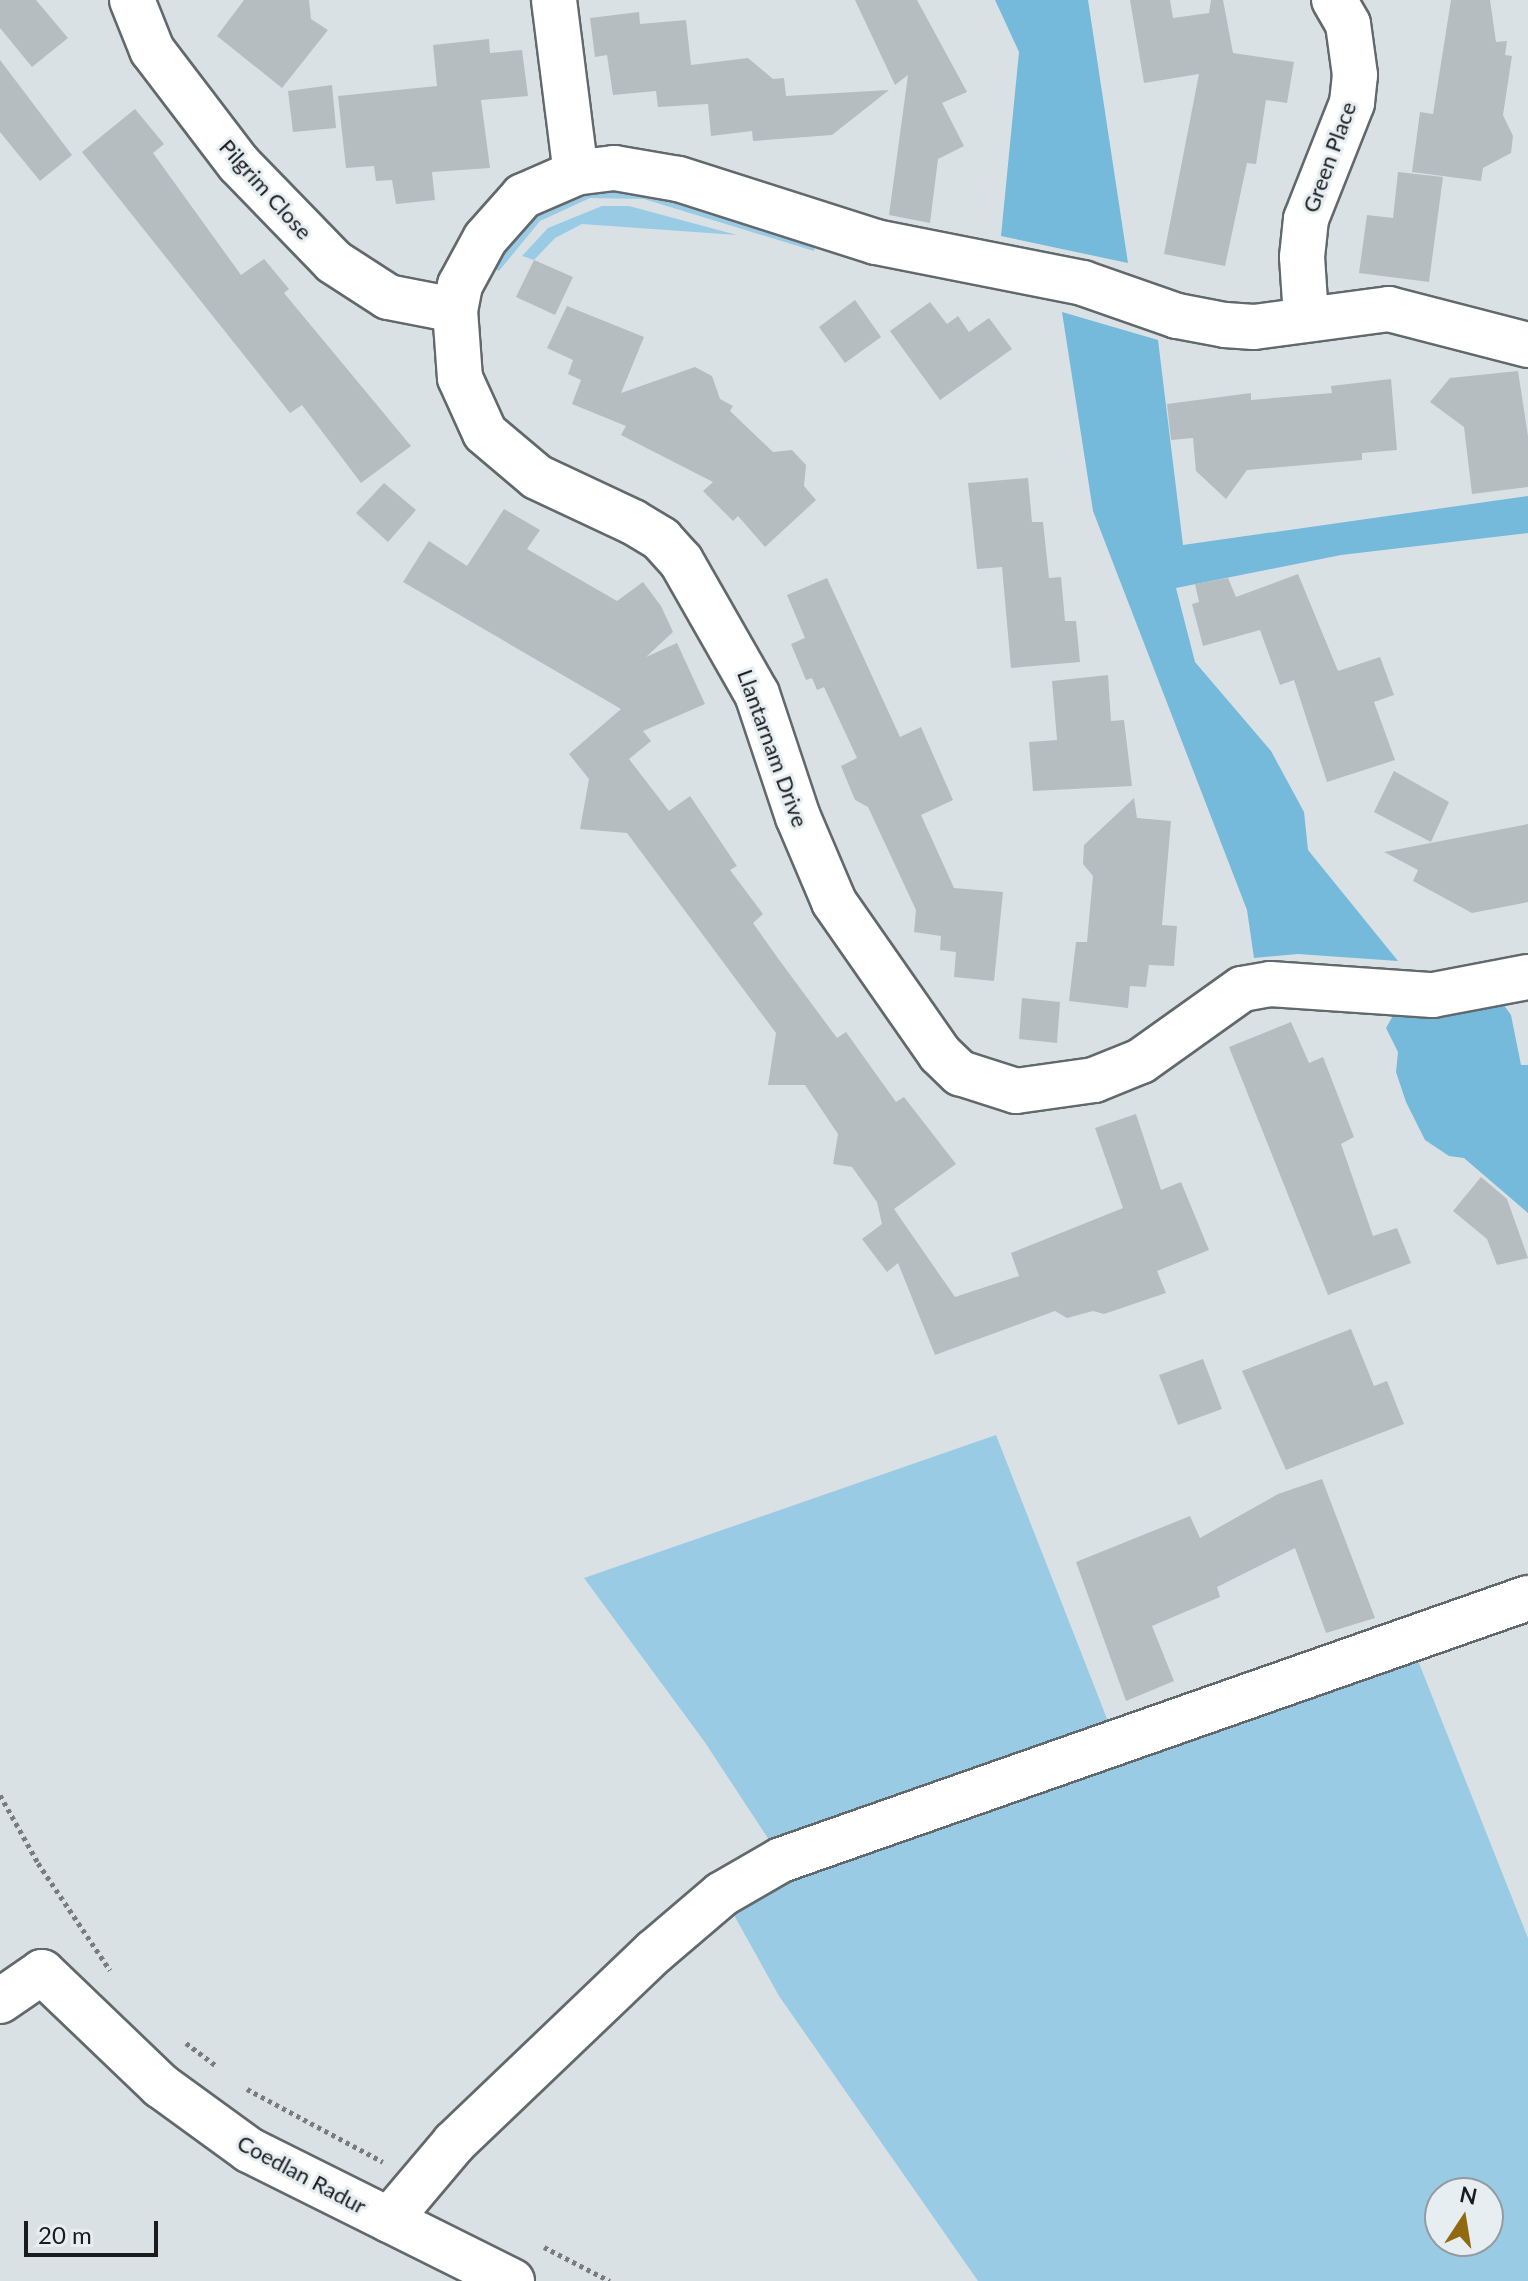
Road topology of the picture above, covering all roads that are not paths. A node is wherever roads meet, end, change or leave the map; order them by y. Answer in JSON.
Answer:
{"nodes":[{"id":1,"x":132,"y":0,"type":"edge"},
{"id":2,"x":554,"y":0,"type":"edge"},
{"id":3,"x":1334,"y":0,"type":"edge"},
{"id":4,"x":576,"y":173,"type":"junction"},
{"id":5,"x":455,"y":310,"type":"junction"},
{"id":6,"x":1306,"y":317,"type":"junction"},
{"id":7,"x":1528,"y":345,"type":"edge"},
{"id":8,"x":1528,"y":977,"type":"edge"},
{"id":9,"x":1528,"y":1598,"type":"edge"},
{"id":10,"x":0,"y":2001,"type":"edge"},
{"id":11,"x":389,"y":2220,"type":"junction"},
{"id":12,"x":512,"y":2281,"type":"edge"}],
"edges":[{"from":1,"to":5,"type":"street","name":"Pilgrim Close"},
{"from":2,"to":4,"type":"street"},
{"from":3,"to":6,"type":"street","name":"Green Place"},
{"from":4,"to":5,"type":"street","name":"Llantarnam Drive"},
{"from":4,"to":6,"type":"street","name":"Llantarnam Drive"},
{"from":5,"to":8,"type":"street","name":"Llantarnam Drive"},
{"from":6,"to":7,"type":"street","name":"Llantarnam Drive"},
{"from":9,"to":11,"type":"street"},
{"from":10,"to":11,"type":"street","name":"Coedlan Radur"},
{"from":11,"to":12,"type":"street","name":"Coedlan Radur"}]}
